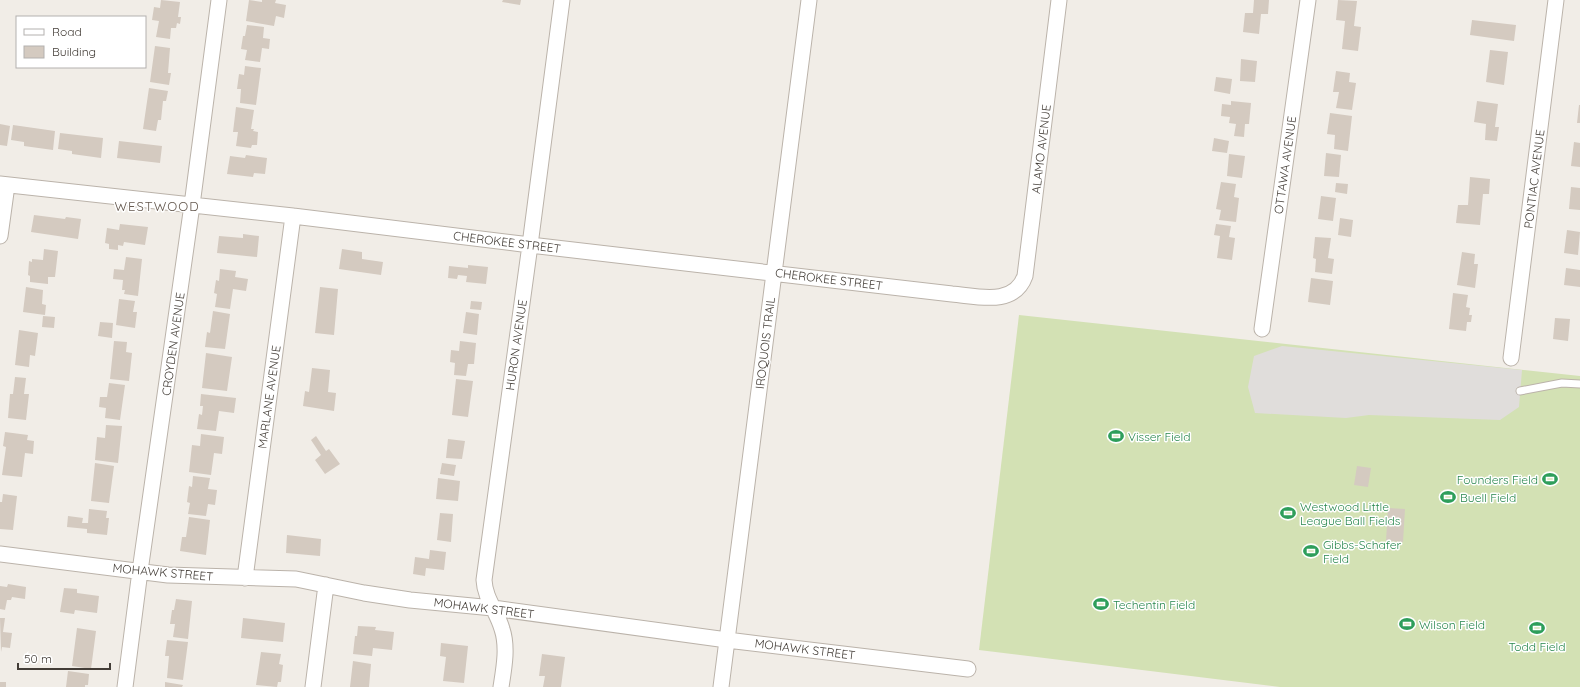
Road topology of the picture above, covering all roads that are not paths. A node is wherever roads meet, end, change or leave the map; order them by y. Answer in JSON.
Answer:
{"nodes":[{"id":1,"x":219,"y":0,"type":"edge"},
{"id":2,"x":562,"y":0,"type":"edge"},
{"id":3,"x":809,"y":0,"type":"edge"},
{"id":4,"x":1059,"y":0,"type":"edge"},
{"id":5,"x":1308,"y":0,"type":"edge"},
{"id":6,"x":1556,"y":0,"type":"edge"},
{"id":7,"x":4,"y":185,"type":"edge"},
{"id":8,"x":192,"y":205,"type":"junction"},
{"id":9,"x":293,"y":216,"type":"junction"},
{"id":10,"x":0,"y":236,"type":"edge"},
{"id":11,"x":530,"y":245,"type":"junction"},
{"id":12,"x":774,"y":273,"type":"junction"},
{"id":13,"x":1013,"y":293,"type":"joint"},
{"id":14,"x":1262,"y":329,"type":"dead end"},
{"id":15,"x":1511,"y":358,"type":"dead end"},
{"id":16,"x":1580,"y":384,"type":"edge"},
{"id":17,"x":1520,"y":391,"type":"dead end"},
{"id":18,"x":0,"y":554,"type":"edge"},
{"id":19,"x":140,"y":571,"type":"junction"},
{"id":20,"x":245,"y":578,"type":"junction"},
{"id":21,"x":326,"y":585,"type":"junction"},
{"id":22,"x":493,"y":608,"type":"junction"},
{"id":23,"x":727,"y":640,"type":"junction"},
{"id":24,"x":968,"y":668,"type":"dead end"},
{"id":25,"x":125,"y":687,"type":"edge"},
{"id":26,"x":314,"y":687,"type":"edge"},
{"id":27,"x":501,"y":687,"type":"edge"},
{"id":28,"x":721,"y":687,"type":"edge"}],
"edges":[{"from":1,"to":8,"type":"street","name":"CROYDEN AVENUE"},
{"from":2,"to":11,"type":"street","name":"HURON AVENUE"},
{"from":3,"to":12,"type":"street","name":"IROQUOIS TRAIL"},
{"from":4,"to":13,"type":"street","name":"ALAMO AVENUE"},
{"from":5,"to":14,"type":"street","name":"OTTAWA AVENUE"},
{"from":6,"to":15,"type":"street","name":"PONTIAC AVENUE"},
{"from":7,"to":8,"type":"street","name":"CHEROKEE STREET"},
{"from":7,"to":10,"type":"street"},
{"from":8,"to":9,"type":"street","name":"CHEROKEE STREET"},
{"from":8,"to":19,"type":"street","name":"CROYDEN AVENUE"},
{"from":9,"to":11,"type":"street","name":"CHEROKEE STREET"},
{"from":9,"to":20,"type":"street","name":"MARLANE AVENUE"},
{"from":11,"to":12,"type":"street","name":"CHEROKEE STREET"},
{"from":11,"to":22,"type":"street","name":"HURON AVENUE"},
{"from":12,"to":13,"type":"street","name":"CHEROKEE STREET"},
{"from":12,"to":23,"type":"street","name":"IROQUOIS TRAIL"},
{"from":16,"to":17,"type":"lane"},
{"from":18,"to":19,"type":"street","name":"MOHAWK STREET"},
{"from":19,"to":20,"type":"street","name":"MOHAWK STREET"},
{"from":19,"to":25,"type":"street","name":"CROYDEN AVENUE"},
{"from":20,"to":21,"type":"street","name":"MOHAWK STREET"},
{"from":21,"to":22,"type":"street","name":"MOHAWK STREET"},
{"from":21,"to":26,"type":"street"},
{"from":22,"to":23,"type":"street","name":"MOHAWK STREET"},
{"from":22,"to":27,"type":"street","name":"HURON AVENUE"},
{"from":23,"to":24,"type":"street","name":"MOHAWK STREET"},
{"from":23,"to":28,"type":"street","name":"IROQUOIS TRAIL"}]}
